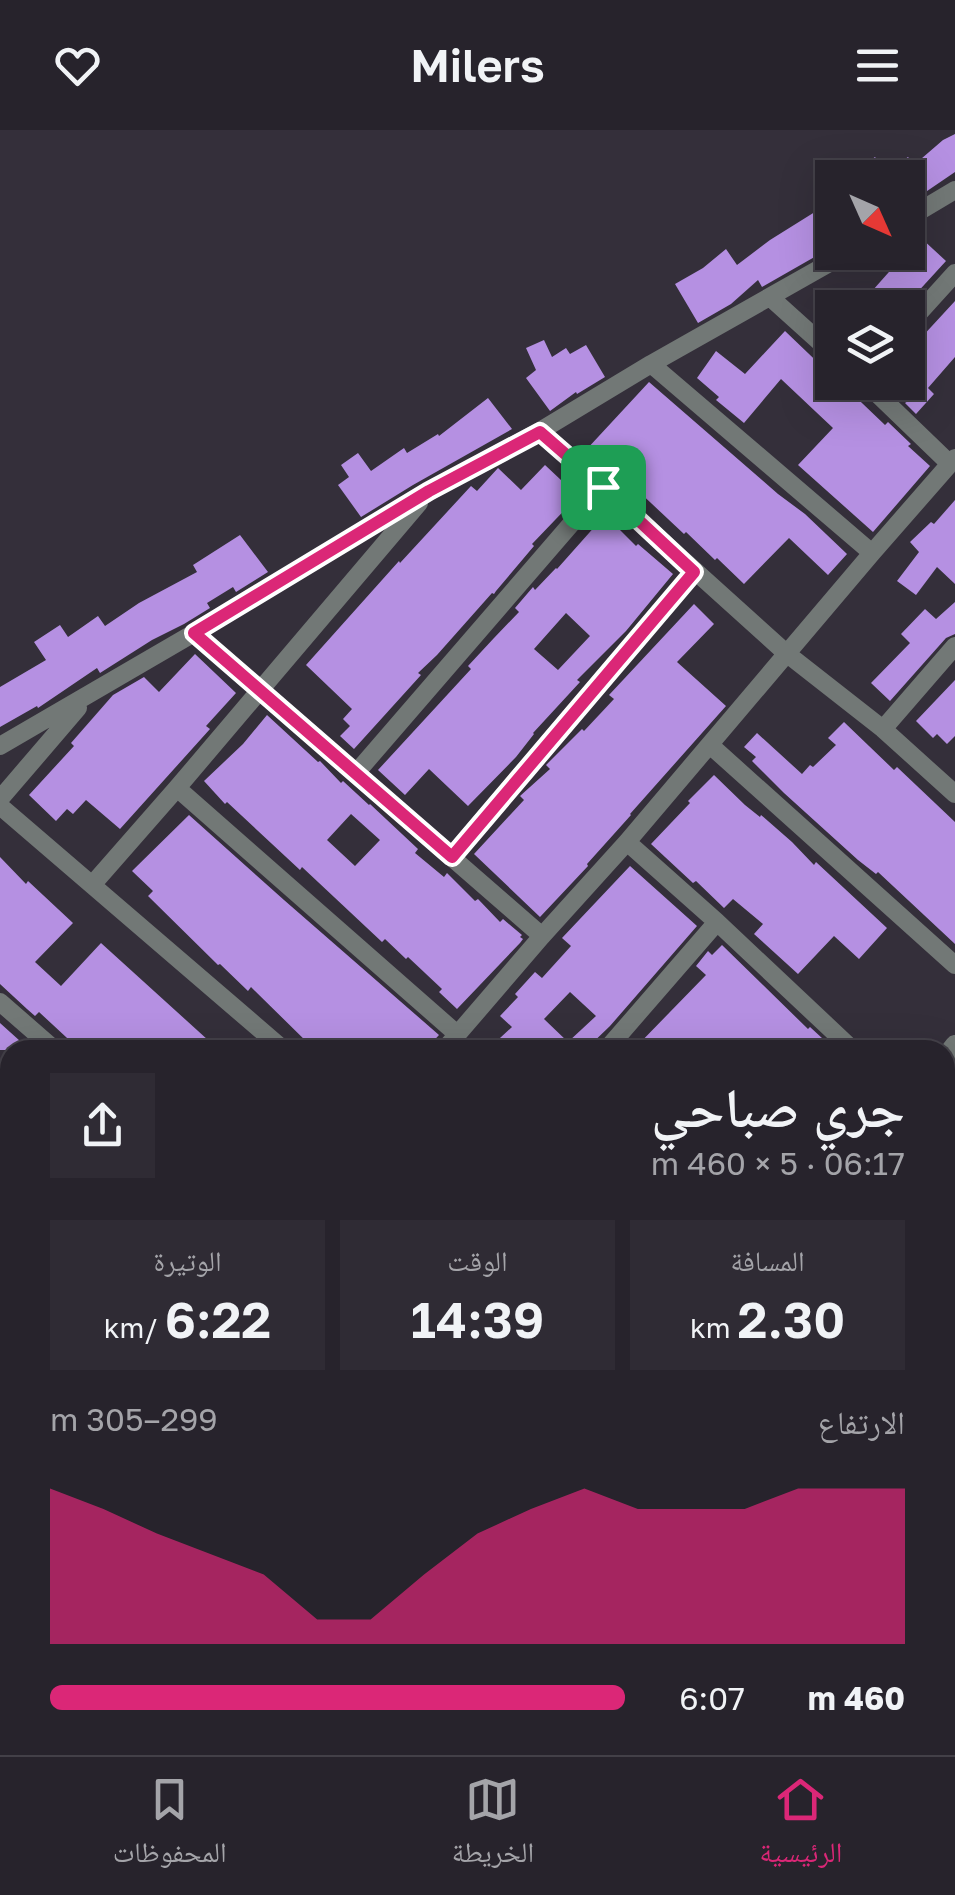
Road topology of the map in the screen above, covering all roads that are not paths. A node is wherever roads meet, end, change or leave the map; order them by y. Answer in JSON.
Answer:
{"nodes":[{"id":1,"x":955,"y":190,"type":"edge"},
{"id":2,"x":925,"y":208,"type":"edge"},
{"id":3,"x":818,"y":270,"type":"edge"},
{"id":4,"x":955,"y":273,"type":"edge"},
{"id":5,"x":771,"y":298,"type":"junction"},
{"id":6,"x":925,"y":306,"type":"edge"},
{"id":7,"x":815,"y":338,"type":"edge"},
{"id":8,"x":651,"y":364,"type":"junction"},
{"id":9,"x":885,"y":400,"type":"edge"},
{"id":10,"x":540,"y":432,"type":"junction"},
{"id":11,"x":953,"y":461,"type":"edge"},
{"id":12,"x":603,"y":487,"type":"junction"},
{"id":13,"x":429,"y":491,"type":"junction"},
{"id":14,"x":872,"y":553,"type":"junction"},
{"id":15,"x":694,"y":572,"type":"junction"},
{"id":16,"x":194,"y":633,"type":"junction"},
{"id":17,"x":955,"y":646,"type":"edge"},
{"id":18,"x":786,"y":654,"type":"junction"},
{"id":19,"x":260,"y":690,"type":"junction"},
{"id":20,"x":88,"y":696,"type":"junction"},
{"id":21,"x":883,"y":729,"type":"junction"},
{"id":22,"x":710,"y":745,"type":"junction"},
{"id":23,"x":0,"y":746,"type":"edge"},
{"id":24,"x":356,"y":774,"type":"junction"},
{"id":25,"x":177,"y":788,"type":"junction"},
{"id":26,"x":955,"y":794,"type":"edge"},
{"id":27,"x":0,"y":802,"type":"edge"},
{"id":28,"x":627,"y":842,"type":"junction"},
{"id":29,"x":452,"y":857,"type":"junction"},
{"id":30,"x":92,"y":885,"type":"junction"},
{"id":31,"x":717,"y":922,"type":"junction"},
{"id":32,"x":542,"y":936,"type":"junction"},
{"id":33,"x":955,"y":965,"type":"edge"},
{"id":34,"x":0,"y":1002,"type":"edge"},
{"id":35,"x":457,"y":1034,"type":"junction"},
{"id":36,"x":44,"y":1040,"type":"edge"},
{"id":37,"x":267,"y":1040,"type":"edge"},
{"id":38,"x":452,"y":1040,"type":"edge"},
{"id":39,"x":615,"y":1040,"type":"edge"},
{"id":40,"x":842,"y":1040,"type":"edge"}],
"edges":[{"from":1,"to":2,"type":"street"},
{"from":3,"to":5,"type":"street"},
{"from":4,"to":6,"type":"street"},
{"from":5,"to":7,"type":"street"},
{"from":5,"to":8,"type":"street"},
{"from":8,"to":10,"type":"street"},
{"from":8,"to":14,"type":"street"},
{"from":9,"to":11,"type":"street"},
{"from":10,"to":12,"type":"street"},
{"from":10,"to":13,"type":"street"},
{"from":11,"to":14,"type":"street"},
{"from":12,"to":15,"type":"street"},
{"from":12,"to":24,"type":"street"},
{"from":13,"to":16,"type":"street"},
{"from":13,"to":19,"type":"street"},
{"from":14,"to":18,"type":"street"},
{"from":15,"to":18,"type":"street"},
{"from":15,"to":29,"type":"street"},
{"from":16,"to":19,"type":"street"},
{"from":16,"to":20,"type":"street"},
{"from":17,"to":21,"type":"street"},
{"from":18,"to":21,"type":"street"},
{"from":18,"to":22,"type":"street"},
{"from":19,"to":24,"type":"street"},
{"from":19,"to":25,"type":"street"},
{"from":20,"to":23,"type":"street"},
{"from":20,"to":27,"type":"street"},
{"from":21,"to":26,"type":"street"},
{"from":22,"to":28,"type":"street"},
{"from":22,"to":33,"type":"street"},
{"from":24,"to":29,"type":"street"},
{"from":25,"to":30,"type":"street"},
{"from":25,"to":35,"type":"street"},
{"from":27,"to":30,"type":"street"},
{"from":28,"to":31,"type":"street"},
{"from":28,"to":32,"type":"street"},
{"from":29,"to":32,"type":"street"},
{"from":30,"to":37,"type":"street"},
{"from":31,"to":39,"type":"street"},
{"from":31,"to":40,"type":"street"},
{"from":32,"to":35,"type":"street"},
{"from":34,"to":36,"type":"street"},
{"from":35,"to":38,"type":"street"}]}
